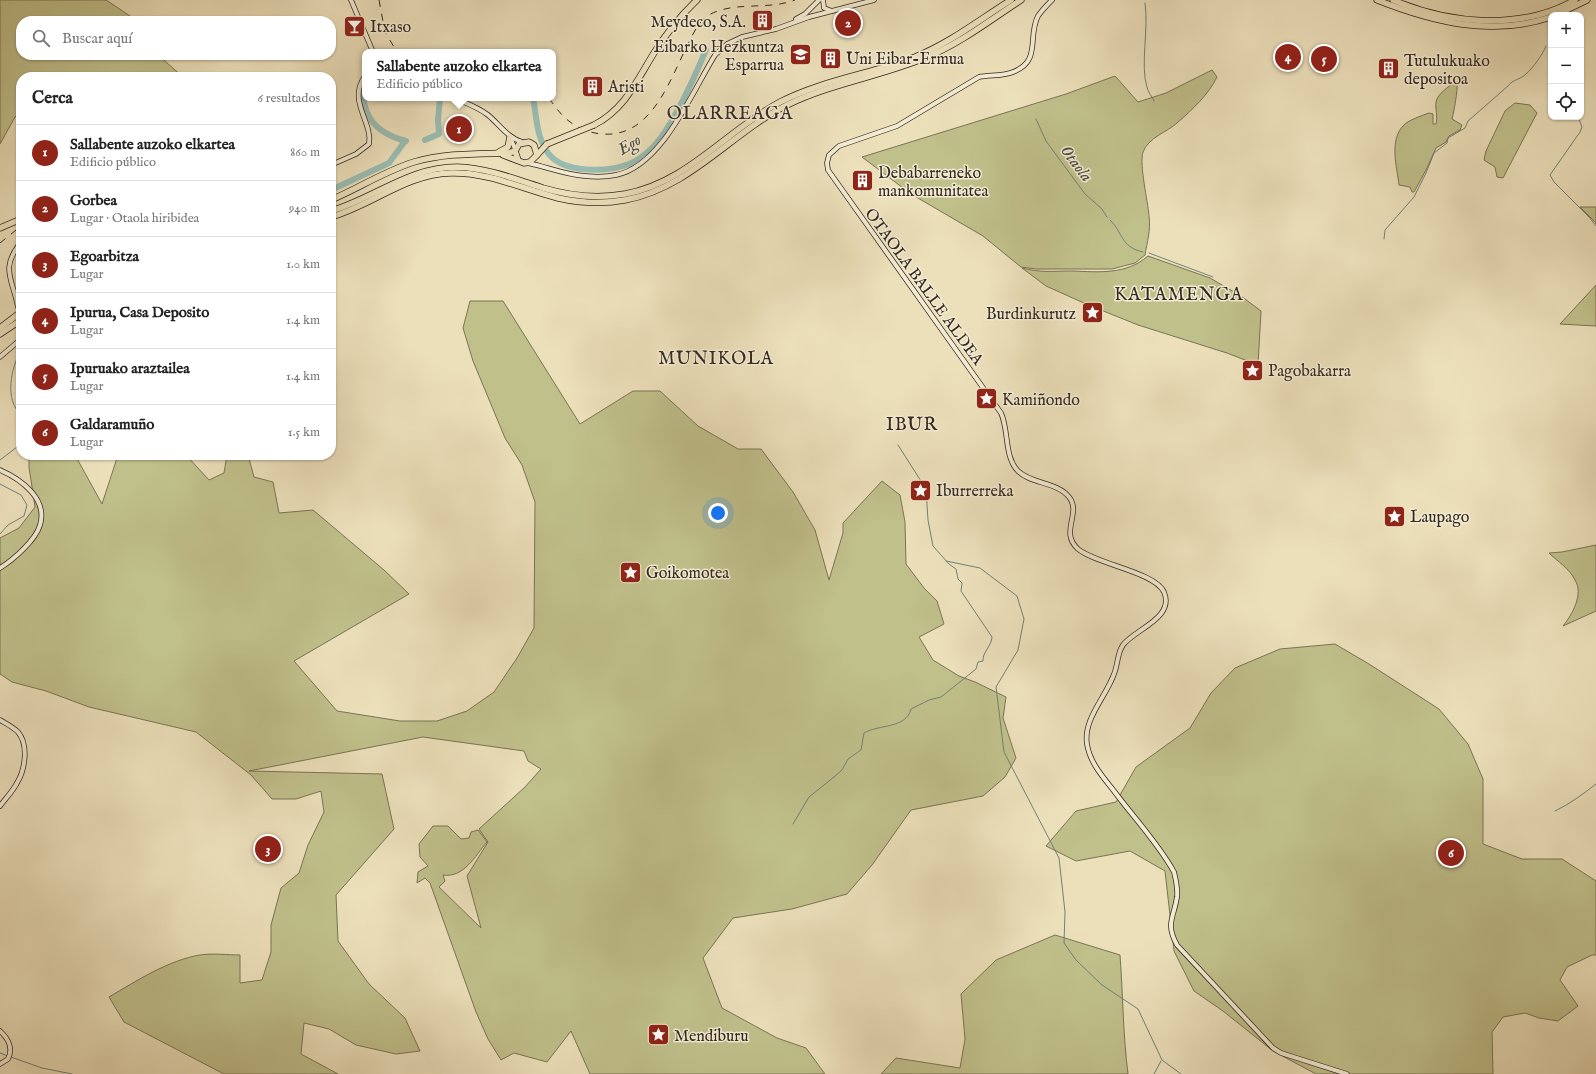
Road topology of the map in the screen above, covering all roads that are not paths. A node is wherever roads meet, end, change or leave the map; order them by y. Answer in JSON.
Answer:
{"nodes":[{"id":1,"x":351,"y":0,"type":"edge"},
{"id":2,"x":697,"y":0,"type":"edge"},
{"id":3,"x":819,"y":0,"type":"edge"},
{"id":4,"x":823,"y":0,"type":"edge"},
{"id":5,"x":874,"y":0,"type":"edge"},
{"id":6,"x":1011,"y":0,"type":"edge"},
{"id":7,"x":1021,"y":0,"type":"edge"},
{"id":8,"x":1052,"y":0,"type":"edge"},
{"id":9,"x":1377,"y":0,"type":"edge"},
{"id":10,"x":1394,"y":0,"type":"edge"},
{"id":11,"x":1575,"y":0,"type":"edge"},
{"id":12,"x":1587,"y":0,"type":"edge"},
{"id":13,"x":832,"y":11,"type":"junction"},
{"id":14,"x":1562,"y":12,"type":"edge"},
{"id":15,"x":1548,"y":18,"type":"edge"},
{"id":16,"x":1500,"y":22,"type":"junction"},
{"id":17,"x":772,"y":30,"type":"junction"},
{"id":18,"x":372,"y":49,"type":"edge"},
{"id":19,"x":362,"y":83,"type":"edge"},
{"id":20,"x":460,"y":101,"type":"edge"},
{"id":21,"x":510,"y":136,"type":"junction"},
{"id":22,"x":522,"y":142,"type":"junction"},
{"id":23,"x":726,"y":142,"type":"junction"},
{"id":24,"x":532,"y":143,"type":"junction"},
{"id":25,"x":541,"y":146,"type":"junction"},
{"id":26,"x":515,"y":150,"type":"junction"},
{"id":27,"x":489,"y":153,"type":"junction"},
{"id":28,"x":499,"y":154,"type":"junction"},
{"id":29,"x":536,"y":157,"type":"junction"},
{"id":30,"x":518,"y":160,"type":"junction"},
{"id":31,"x":336,"y":163,"type":"edge"},
{"id":32,"x":527,"y":163,"type":"junction"},
{"id":33,"x":541,"y":166,"type":"junction"},
{"id":34,"x":402,"y":181,"type":"junction"},
{"id":35,"x":336,"y":198,"type":"edge"},
{"id":36,"x":336,"y":209,"type":"edge"},
{"id":37,"x":336,"y":215,"type":"edge"},
{"id":38,"x":16,"y":220,"type":"edge"},
{"id":39,"x":0,"y":228,"type":"edge"},
{"id":40,"x":16,"y":247,"type":"edge"},
{"id":41,"x":16,"y":302,"type":"edge"},
{"id":42,"x":16,"y":313,"type":"edge"},
{"id":43,"x":16,"y":323,"type":"edge"},
{"id":44,"x":0,"y":328,"type":"edge"},
{"id":45,"x":0,"y":334,"type":"edge"},
{"id":46,"x":16,"y":343,"type":"edge"},
{"id":47,"x":0,"y":357,"type":"edge"},
{"id":48,"x":0,"y":470,"type":"edge"},
{"id":49,"x":0,"y":568,"type":"edge"},
{"id":50,"x":0,"y":720,"type":"edge"},
{"id":51,"x":0,"y":806,"type":"edge"},
{"id":52,"x":0,"y":1031,"type":"edge"},
{"id":53,"x":0,"y":1064,"type":"edge"},
{"id":54,"x":1347,"y":1074,"type":"edge"}],
"edges":[{"from":1,"to":18,"type":"main road"},
{"from":2,"to":25,"type":"highway","bridge":true},
{"from":3,"to":17,"type":"main road"},
{"from":4,"to":13,"type":"main road"},
{"from":5,"to":13,"type":"main road"},
{"from":6,"to":23,"type":"highway"},
{"from":7,"to":23,"type":"highway"},
{"from":8,"to":54,"type":"main road","name":"OTAOLA BALLE ALDEA"},
{"from":9,"to":16,"type":"highway"},
{"from":10,"to":16,"type":"highway"},
{"from":11,"to":16,"type":"highway"},
{"from":12,"to":14,"type":"highway"},
{"from":13,"to":17,"type":"main road"},
{"from":15,"to":16,"type":"highway"},
{"from":17,"to":33,"type":"main road"},
{"from":19,"to":31,"type":"main road"},
{"from":20,"to":21,"type":"main road"},
{"from":21,"to":22,"type":"main road"},
{"from":21,"to":26,"type":"main road"},
{"from":21,"to":27,"type":"highway"},
{"from":22,"to":24,"type":"highway"},
{"from":22,"to":26,"type":"highway"},
{"from":23,"to":34,"type":"highway"},
{"from":24,"to":25,"type":"highway"},
{"from":24,"to":29,"type":"highway"},
{"from":25,"to":29,"type":"highway"},
{"from":26,"to":28,"type":"highway"},
{"from":26,"to":30,"type":"highway"},
{"from":27,"to":28,"type":"highway"},
{"from":27,"to":35,"type":"highway"},
{"from":28,"to":30,"type":"highway"},
{"from":29,"to":32,"type":"highway"},
{"from":29,"to":33,"type":"main road"},
{"from":30,"to":32,"type":"highway"},
{"from":32,"to":33,"type":"main road"},
{"from":34,"to":36,"type":"highway"},
{"from":34,"to":37,"type":"highway"},
{"from":38,"to":39,"type":"highway"},
{"from":40,"to":41,"type":"main road"},
{"from":42,"to":44,"type":"highway"},
{"from":43,"to":45,"type":"highway"},
{"from":46,"to":47,"type":"main road"},
{"from":48,"to":49,"type":"main road"},
{"from":50,"to":51,"type":"main road"},
{"from":52,"to":53,"type":"main road"}]}
